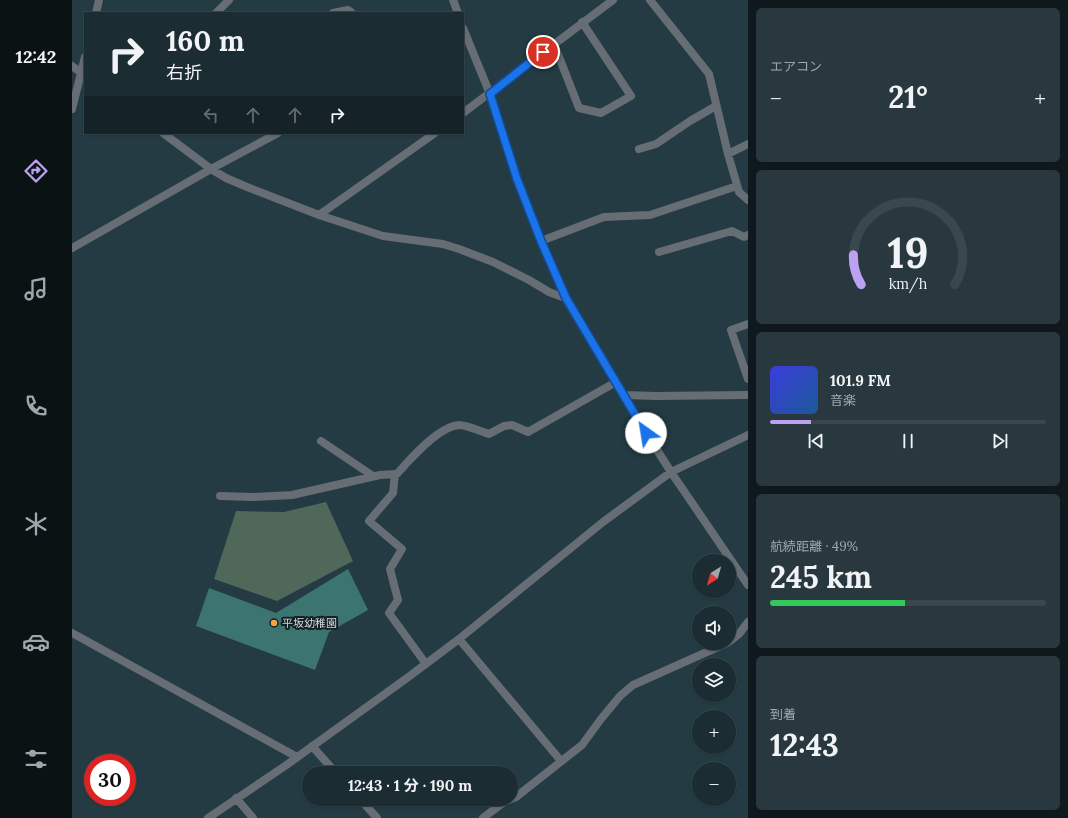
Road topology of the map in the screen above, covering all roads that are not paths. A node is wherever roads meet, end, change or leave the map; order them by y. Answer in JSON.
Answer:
{"nodes":[{"id":1,"x":99,"y":0,"type":"edge"},
{"id":2,"x":229,"y":0,"type":"edge"},
{"id":3,"x":453,"y":0,"type":"edge"},
{"id":4,"x":613,"y":0,"type":"edge"},
{"id":5,"x":650,"y":0,"type":"edge"},
{"id":6,"x":96,"y":12,"type":"edge"},
{"id":7,"x":217,"y":12,"type":"edge"},
{"id":8,"x":338,"y":12,"type":"edge"},
{"id":9,"x":351,"y":12,"type":"edge"},
{"id":10,"x":458,"y":12,"type":"edge"},
{"id":11,"x":582,"y":22,"type":"junction"},
{"id":12,"x":464,"y":31,"type":"edge"},
{"id":13,"x":554,"y":44,"type":"junction"},
{"id":14,"x":72,"y":66,"type":"edge"},
{"id":15,"x":83,"y":74,"type":"edge"},
{"id":16,"x":490,"y":94,"type":"junction"},
{"id":17,"x":716,"y":106,"type":"junction"},
{"id":18,"x":72,"y":109,"type":"edge"},
{"id":19,"x":464,"y":112,"type":"edge"},
{"id":20,"x":164,"y":134,"type":"edge"},
{"id":21,"x":276,"y":134,"type":"edge"},
{"id":22,"x":434,"y":134,"type":"edge"},
{"id":23,"x":748,"y":144,"type":"edge"},
{"id":24,"x":639,"y":149,"type":"dead end"},
{"id":25,"x":728,"y":154,"type":"junction"},
{"id":26,"x":211,"y":169,"type":"junction"},
{"id":27,"x":737,"y":186,"type":"junction"},
{"id":28,"x":748,"y":200,"type":"edge"},
{"id":29,"x":319,"y":215,"type":"junction"},
{"id":30,"x":748,"y":235,"type":"edge"},
{"id":31,"x":541,"y":241,"type":"junction"},
{"id":32,"x":72,"y":248,"type":"edge"},
{"id":33,"x":659,"y":252,"type":"dead end"},
{"id":34,"x":566,"y":298,"type":"junction"},
{"id":35,"x":748,"y":324,"type":"edge"},
{"id":36,"x":748,"y":379,"type":"edge"},
{"id":37,"x":616,"y":382,"type":"junction"},
{"id":38,"x":624,"y":395,"type":"junction"},
{"id":39,"x":748,"y":395,"type":"edge"},
{"id":40,"x":748,"y":435,"type":"edge"},
{"id":41,"x":321,"y":441,"type":"dead end"},
{"id":42,"x":671,"y":472,"type":"junction"},
{"id":43,"x":395,"y":474,"type":"junction"},
{"id":44,"x":373,"y":476,"type":"junction"},
{"id":45,"x":220,"y":496,"type":"dead end"},
{"id":46,"x":748,"y":585,"type":"edge"},
{"id":47,"x":748,"y":622,"type":"edge"},
{"id":48,"x":72,"y":634,"type":"edge"},
{"id":49,"x":736,"y":636,"type":"edge"},
{"id":50,"x":459,"y":639,"type":"junction"},
{"id":51,"x":710,"y":650,"type":"edge"},
{"id":52,"x":426,"y":664,"type":"junction"},
{"id":53,"x":312,"y":746,"type":"junction"},
{"id":54,"x":297,"y":757,"type":"junction"},
{"id":55,"x":561,"y":761,"type":"junction"},
{"id":56,"x":330,"y":766,"type":"edge"},
{"id":57,"x":518,"y":795,"type":"edge"},
{"id":58,"x":236,"y":798,"type":"junction"},
{"id":59,"x":366,"y":806,"type":"edge"},
{"id":60,"x":499,"y":806,"type":"edge"},
{"id":61,"x":208,"y":818,"type":"edge"},
{"id":62,"x":253,"y":818,"type":"edge"},
{"id":63,"x":377,"y":818,"type":"edge"},
{"id":64,"x":483,"y":818,"type":"edge"}],
"edges":[{"from":1,"to":6,"type":"street"},
{"from":2,"to":7,"type":"street"},
{"from":3,"to":10,"type":"street"},
{"from":4,"to":11,"type":"street"},
{"from":5,"to":17,"type":"street"},
{"from":8,"to":9,"type":"street"},
{"from":11,"to":13,"type":"street"},
{"from":11,"to":13,"type":"street"},
{"from":12,"to":16,"type":"street"},
{"from":13,"to":16,"type":"street"},
{"from":14,"to":15,"type":"street"},
{"from":15,"to":18,"type":"street"},
{"from":16,"to":19,"type":"street"},
{"from":16,"to":31,"type":"street"},
{"from":17,"to":24,"type":"street"},
{"from":17,"to":25,"type":"street"},
{"from":20,"to":26,"type":"street"},
{"from":21,"to":26,"type":"street"},
{"from":22,"to":29,"type":"street"},
{"from":23,"to":25,"type":"street"},
{"from":25,"to":27,"type":"street"},
{"from":26,"to":29,"type":"street"},
{"from":26,"to":32,"type":"street"},
{"from":27,"to":28,"type":"street"},
{"from":27,"to":31,"type":"street"},
{"from":29,"to":34,"type":"street"},
{"from":30,"to":33,"type":"street"},
{"from":31,"to":34,"type":"street"},
{"from":34,"to":37,"type":"street"},
{"from":35,"to":36,"type":"street"},
{"from":37,"to":38,"type":"street"},
{"from":37,"to":43,"type":"street"},
{"from":38,"to":39,"type":"street"},
{"from":38,"to":42,"type":"street"},
{"from":40,"to":42,"type":"street"},
{"from":41,"to":44,"type":"street"},
{"from":42,"to":46,"type":"street"},
{"from":42,"to":50,"type":"street"},
{"from":43,"to":44,"type":"street"},
{"from":43,"to":52,"type":"street"},
{"from":44,"to":45,"type":"street"},
{"from":47,"to":49,"type":"street"},
{"from":48,"to":54,"type":"street"},
{"from":50,"to":52,"type":"street"},
{"from":50,"to":55,"type":"street"},
{"from":51,"to":55,"type":"street"},
{"from":52,"to":53,"type":"street"},
{"from":53,"to":54,"type":"street"},
{"from":53,"to":56,"type":"street"},
{"from":54,"to":58,"type":"street"},
{"from":55,"to":57,"type":"street"},
{"from":58,"to":61,"type":"street"},
{"from":58,"to":62,"type":"street"},
{"from":59,"to":63,"type":"street"},
{"from":60,"to":64,"type":"street"}]}
